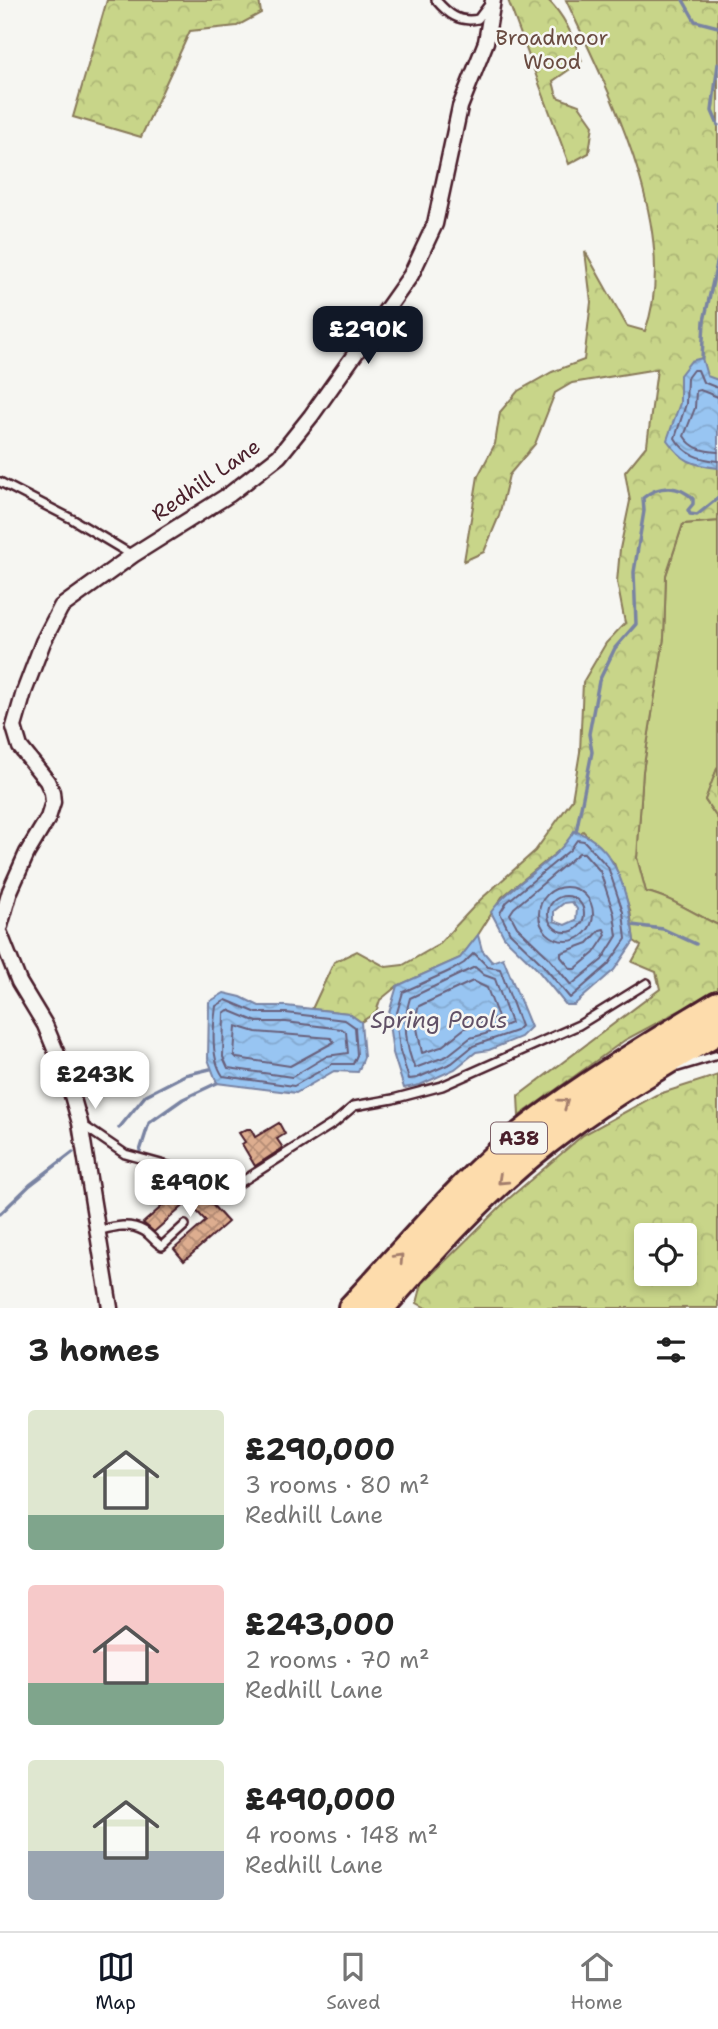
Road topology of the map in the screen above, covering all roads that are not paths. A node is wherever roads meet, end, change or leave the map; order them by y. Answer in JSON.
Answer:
{"nodes":[{"id":1,"x":436,"y":0,"type":"edge"},
{"id":2,"x":492,"y":0,"type":"edge"},
{"id":3,"x":0,"y":482,"type":"edge"},
{"id":4,"x":132,"y":555,"type":"junction"},
{"id":5,"x":0,"y":926,"type":"edge"},
{"id":6,"x":0,"y":934,"type":"edge"},
{"id":7,"x":647,"y":982,"type":"dead end"},
{"id":8,"x":718,"y":1005,"type":"edge"},
{"id":9,"x":718,"y":1030,"type":"edge"},
{"id":10,"x":718,"y":1055,"type":"edge"},
{"id":11,"x":643,"y":1076,"type":"junction"},
{"id":12,"x":80,"y":1123,"type":"junction"},
{"id":13,"x":185,"y":1225,"type":"dead end"},
{"id":14,"x":97,"y":1231,"type":"junction"},
{"id":15,"x":110,"y":1308,"type":"edge"},
{"id":16,"x":352,"y":1308,"type":"edge"},
{"id":17,"x":380,"y":1308,"type":"edge"}],
"edges":[{"from":1,"to":2,"type":"lane"},
{"from":2,"to":4,"type":"street","name":"Redhill Lane"},
{"from":3,"to":4,"type":"lane"},
{"from":4,"to":5,"type":"street","name":"Redhill Lane"},
{"from":6,"to":12,"type":"street"},
{"from":7,"to":12,"type":"lane"},
{"from":16,"to":8,"type":"highway","number":"A38","one_way":true},
{"from":9,"to":11,"type":"highway","number":"A38"},
{"from":10,"to":11,"type":"lane"},
{"from":11,"to":17,"type":"highway","number":"A38","one_way":true},
{"from":12,"to":14,"type":"street"},
{"from":13,"to":14,"type":"lane"},
{"from":14,"to":15,"type":"street"}]}
